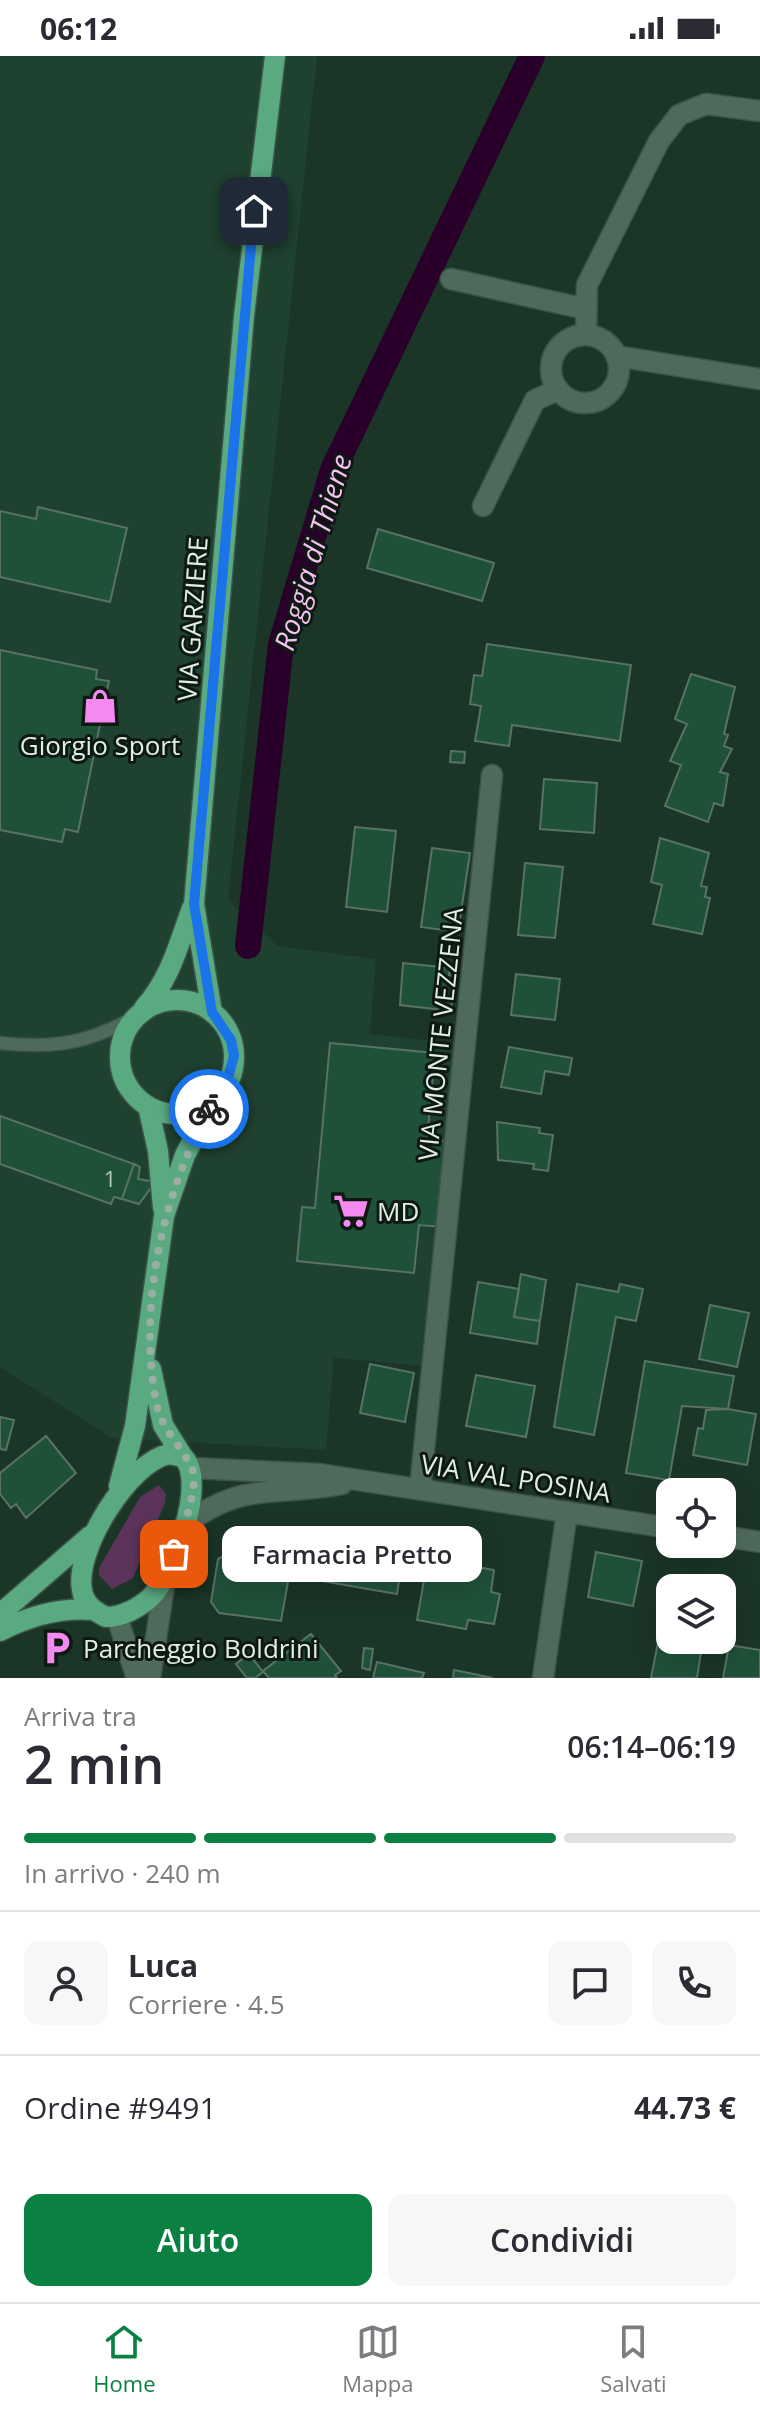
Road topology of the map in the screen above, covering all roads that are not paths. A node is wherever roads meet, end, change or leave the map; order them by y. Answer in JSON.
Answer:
{"nodes":[{"id":1,"x":275,"y":56,"type":"edge"},
{"id":2,"x":760,"y":111,"type":"edge"},
{"id":3,"x":451,"y":279,"type":"dead end"},
{"id":4,"x":586,"y":309,"type":"junction"},
{"id":5,"x":586,"y":335,"type":"junction"},
{"id":6,"x":616,"y":356,"type":"junction"},
{"id":7,"x":759,"y":379,"type":"edge"},
{"id":8,"x":558,"y":390,"type":"junction"},
{"id":9,"x":483,"y":506,"type":"dead end"},
{"id":10,"x":492,"y":775,"type":"dead end"},
{"id":11,"x":194,"y":904,"type":"junction"},
{"id":12,"x":212,"y":1012,"type":"junction"},
{"id":13,"x":138,"y":1015,"type":"junction"},
{"id":14,"x":0,"y":1043,"type":"edge"},
{"id":15,"x":214,"y":1101,"type":"junction"},
{"id":16,"x":148,"y":1106,"type":"junction"},
{"id":17,"x":164,"y":1216,"type":"junction"},
{"id":18,"x":149,"y":1345,"type":"junction"},
{"id":19,"x":188,"y":1462,"type":"junction"},
{"id":20,"x":354,"y":1482,"type":"junction"},
{"id":21,"x":420,"y":1489,"type":"junction"},
{"id":22,"x":114,"y":1501,"type":"junction"},
{"id":23,"x":567,"y":1512,"type":"junction"},
{"id":24,"x":102,"y":1525,"type":"junction"},
{"id":25,"x":184,"y":1526,"type":"junction"},
{"id":26,"x":656,"y":1526,"type":"edge"},
{"id":27,"x":736,"y":1538,"type":"edge"},
{"id":28,"x":760,"y":1542,"type":"edge"},
{"id":29,"x":165,"y":1579,"type":"junction"},
{"id":30,"x":94,"y":1610,"type":"junction"},
{"id":31,"x":0,"y":1614,"type":"edge"},
{"id":32,"x":117,"y":1617,"type":"junction"},
{"id":33,"x":0,"y":1631,"type":"edge"},
{"id":34,"x":137,"y":1678,"type":"edge"},
{"id":35,"x":150,"y":1678,"type":"edge"},
{"id":36,"x":543,"y":1678,"type":"edge"}],
"edges":[{"from":1,"to":11,"type":"main road","name":"VIA GARZIERE"},
{"from":2,"to":4,"type":"street"},
{"from":3,"to":4,"type":"street"},
{"from":4,"to":5,"type":"street"},
{"from":5,"to":6,"type":"street"},
{"from":5,"to":8,"type":"street"},
{"from":6,"to":7,"type":"street"},
{"from":6,"to":8,"type":"street"},
{"from":8,"to":9,"type":"street"},
{"from":10,"to":21,"type":"street","name":"VIA MONTE VEZZENA"},
{"from":11,"to":12,"type":"main road","name":"VIA GARZIERE"},
{"from":11,"to":13,"type":"main road","name":"VIA GARZIERE"},
{"from":12,"to":13,"type":"main road"},
{"from":12,"to":15,"type":"main road","name":"VIA GARZIERE"},
{"from":13,"to":14,"type":"lane"},
{"from":13,"to":16,"type":"main road","name":"VIA GARZIERE"},
{"from":15,"to":16,"type":"main road"},
{"from":15,"to":17,"type":"main road","name":"VIA GARZIERE"},
{"from":16,"to":17,"type":"main road","name":"VIA GARZIERE"},
{"from":17,"to":18,"type":"main road","name":"VIA GARZIERE"},
{"from":18,"to":19,"type":"main road","name":"VIA GARZIERE"},
{"from":18,"to":22,"type":"main road","name":"VIA GARZIERE"},
{"from":19,"to":20,"type":"street","name":"VIA VAL POSINA"},
{"from":19,"to":22,"type":"main road"},
{"from":19,"to":25,"type":"main road"},
{"from":20,"to":21,"type":"street","name":"VIA VAL POSINA"},
{"from":20,"to":25,"type":"street","name":"VIA VAL POSINA"},
{"from":21,"to":23,"type":"street","name":"VIA VAL POSINA"},
{"from":22,"to":24,"type":"main road"},
{"from":23,"to":26,"type":"street","name":"VIA VAL POSINA"},
{"from":23,"to":36,"type":"street"},
{"from":24,"to":30,"type":"main road"},
{"from":24,"to":31,"type":"main road"},
{"from":25,"to":29,"type":"main road"},
{"from":27,"to":28,"type":"street"},
{"from":29,"to":32,"type":"main road"},
{"from":29,"to":35,"type":"street"},
{"from":30,"to":32,"type":"main road"},
{"from":30,"to":33,"type":"main road"},
{"from":32,"to":34,"type":"street"}]}
